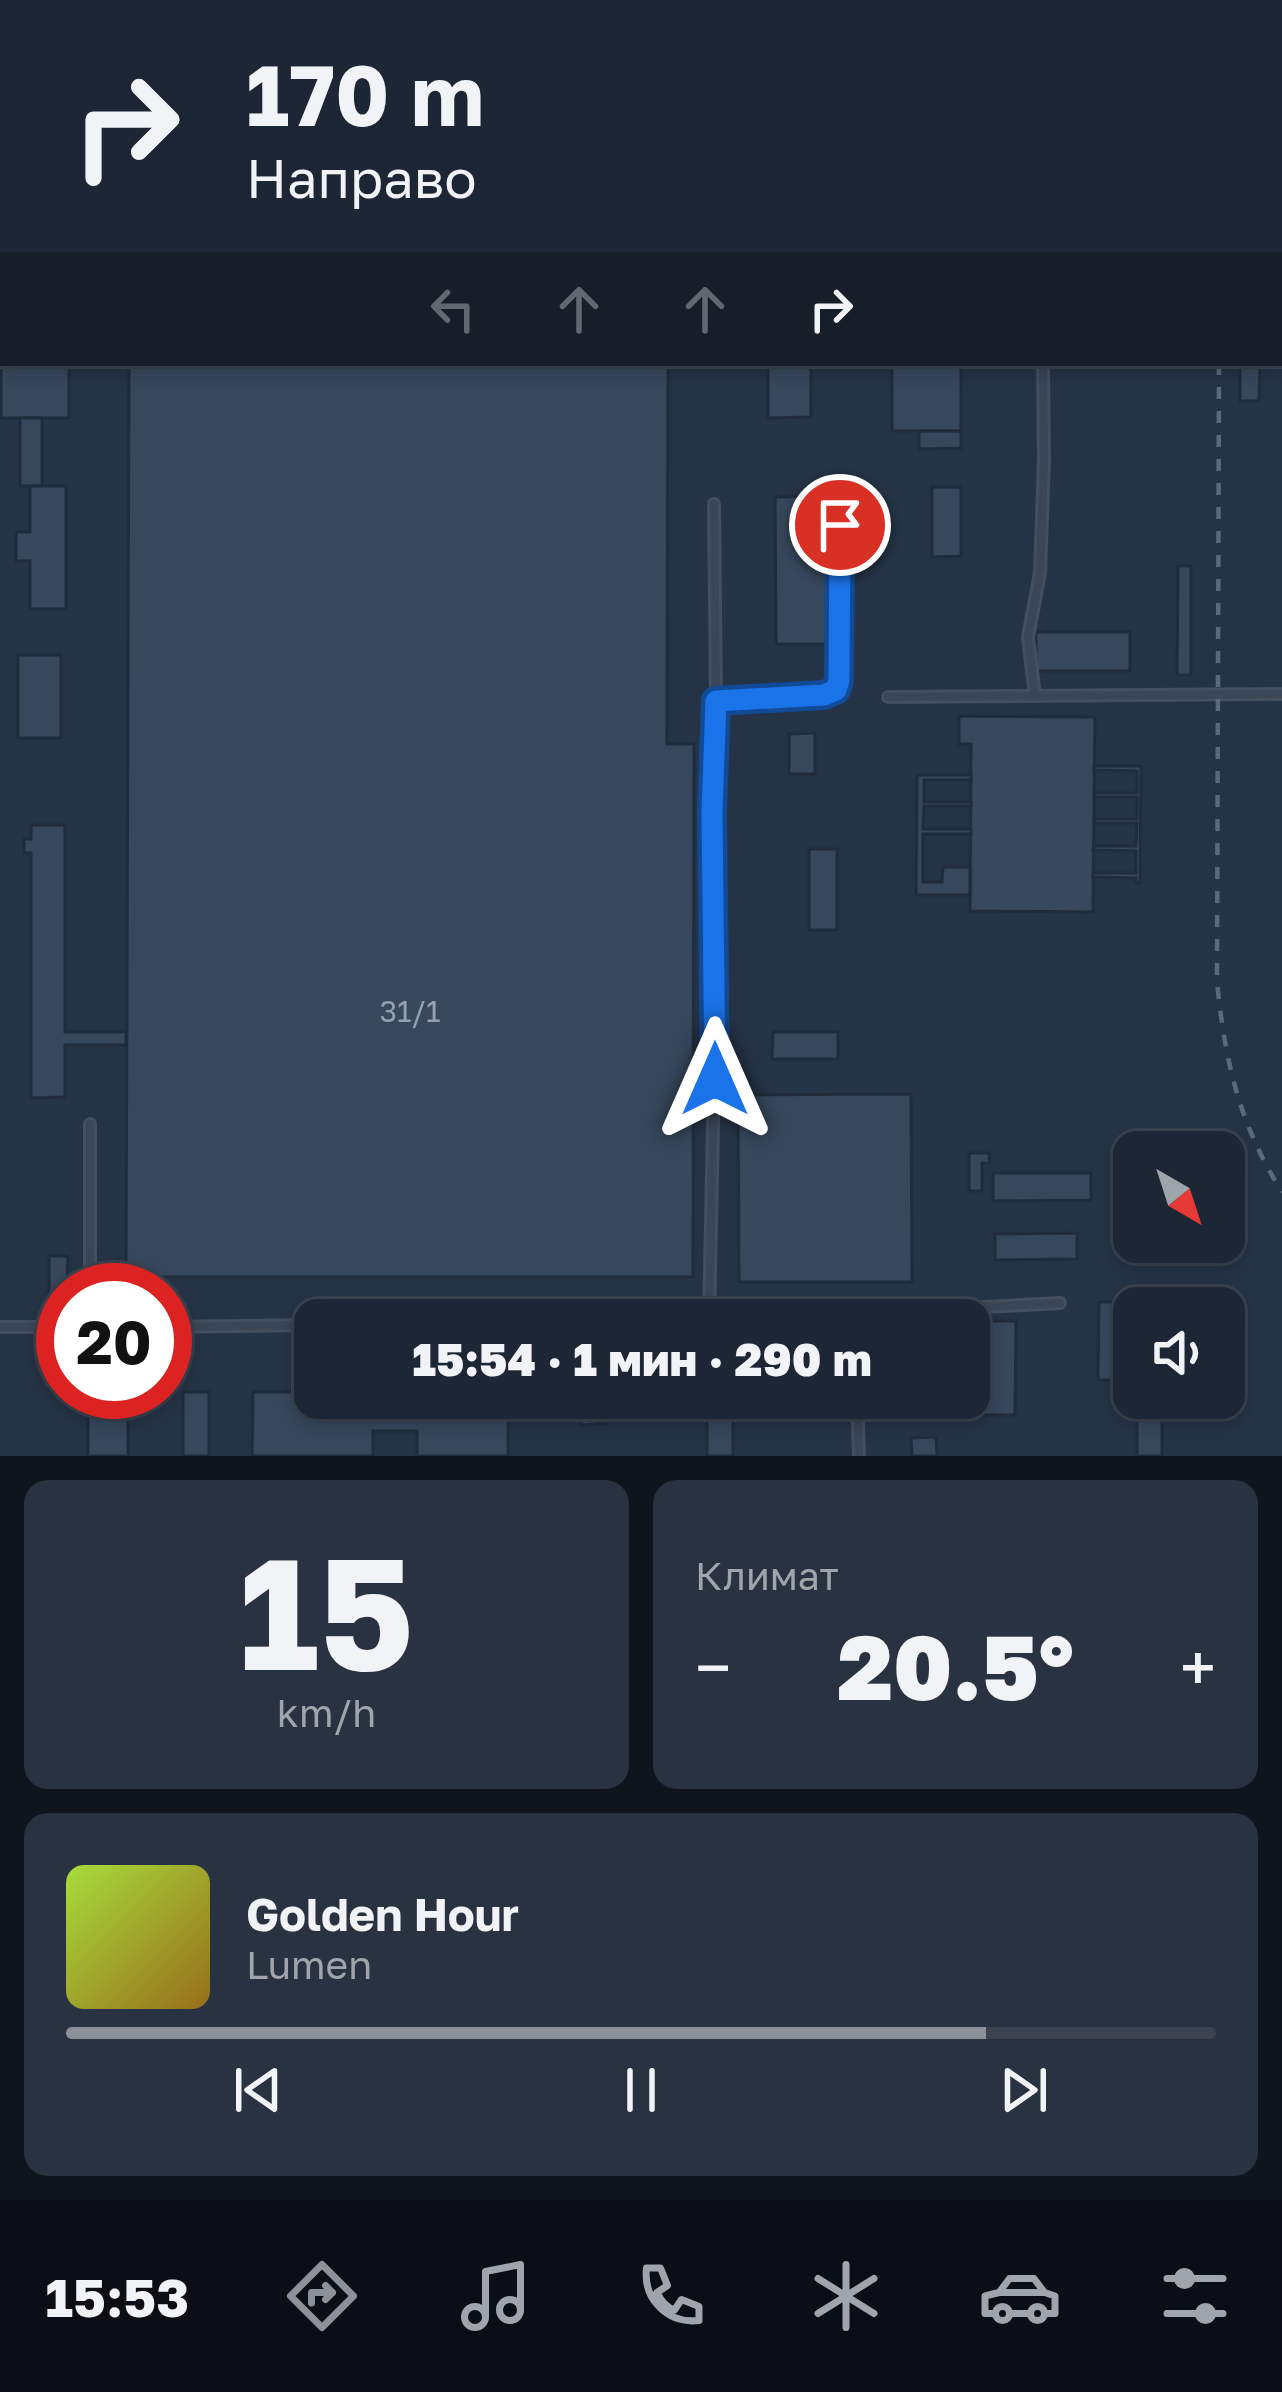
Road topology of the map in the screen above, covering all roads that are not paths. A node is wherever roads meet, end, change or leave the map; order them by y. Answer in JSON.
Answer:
{"nodes":[{"id":1,"x":1043,"y":366,"type":"edge"},
{"id":2,"x":714,"y":504,"type":"dead end"},
{"id":3,"x":840,"y":525,"type":"dead end"},
{"id":4,"x":1282,"y":694,"type":"edge"},
{"id":5,"x":1035,"y":696,"type":"junction"},
{"id":6,"x":888,"y":697,"type":"dead end"},
{"id":7,"x":716,"y":701,"type":"junction"},
{"id":8,"x":90,"y":1124,"type":"dead end"},
{"id":9,"x":90,"y":1263,"type":"edge"},
{"id":10,"x":710,"y":1299,"type":"edge"},
{"id":11,"x":1060,"y":1303,"type":"dead end"},
{"id":12,"x":990,"y":1307,"type":"edge"},
{"id":13,"x":294,"y":1325,"type":"edge"},
{"id":14,"x":0,"y":1327,"type":"edge"},
{"id":15,"x":36,"y":1327,"type":"edge"},
{"id":16,"x":192,"y":1327,"type":"edge"},
{"id":17,"x":858,"y":1419,"type":"edge"},
{"id":18,"x":859,"y":1456,"type":"edge"}],
"edges":[{"from":1,"to":5,"type":"lane"},
{"from":2,"to":7,"type":"lane"},
{"from":3,"to":7,"type":"lane"},
{"from":4,"to":5,"type":"lane"},
{"from":5,"to":6,"type":"lane"},
{"from":7,"to":10,"type":"lane"},
{"from":8,"to":9,"type":"lane"},
{"from":11,"to":12,"type":"lane"},
{"from":13,"to":16,"type":"lane"},
{"from":14,"to":15,"type":"lane"},
{"from":17,"to":18,"type":"lane"}]}
